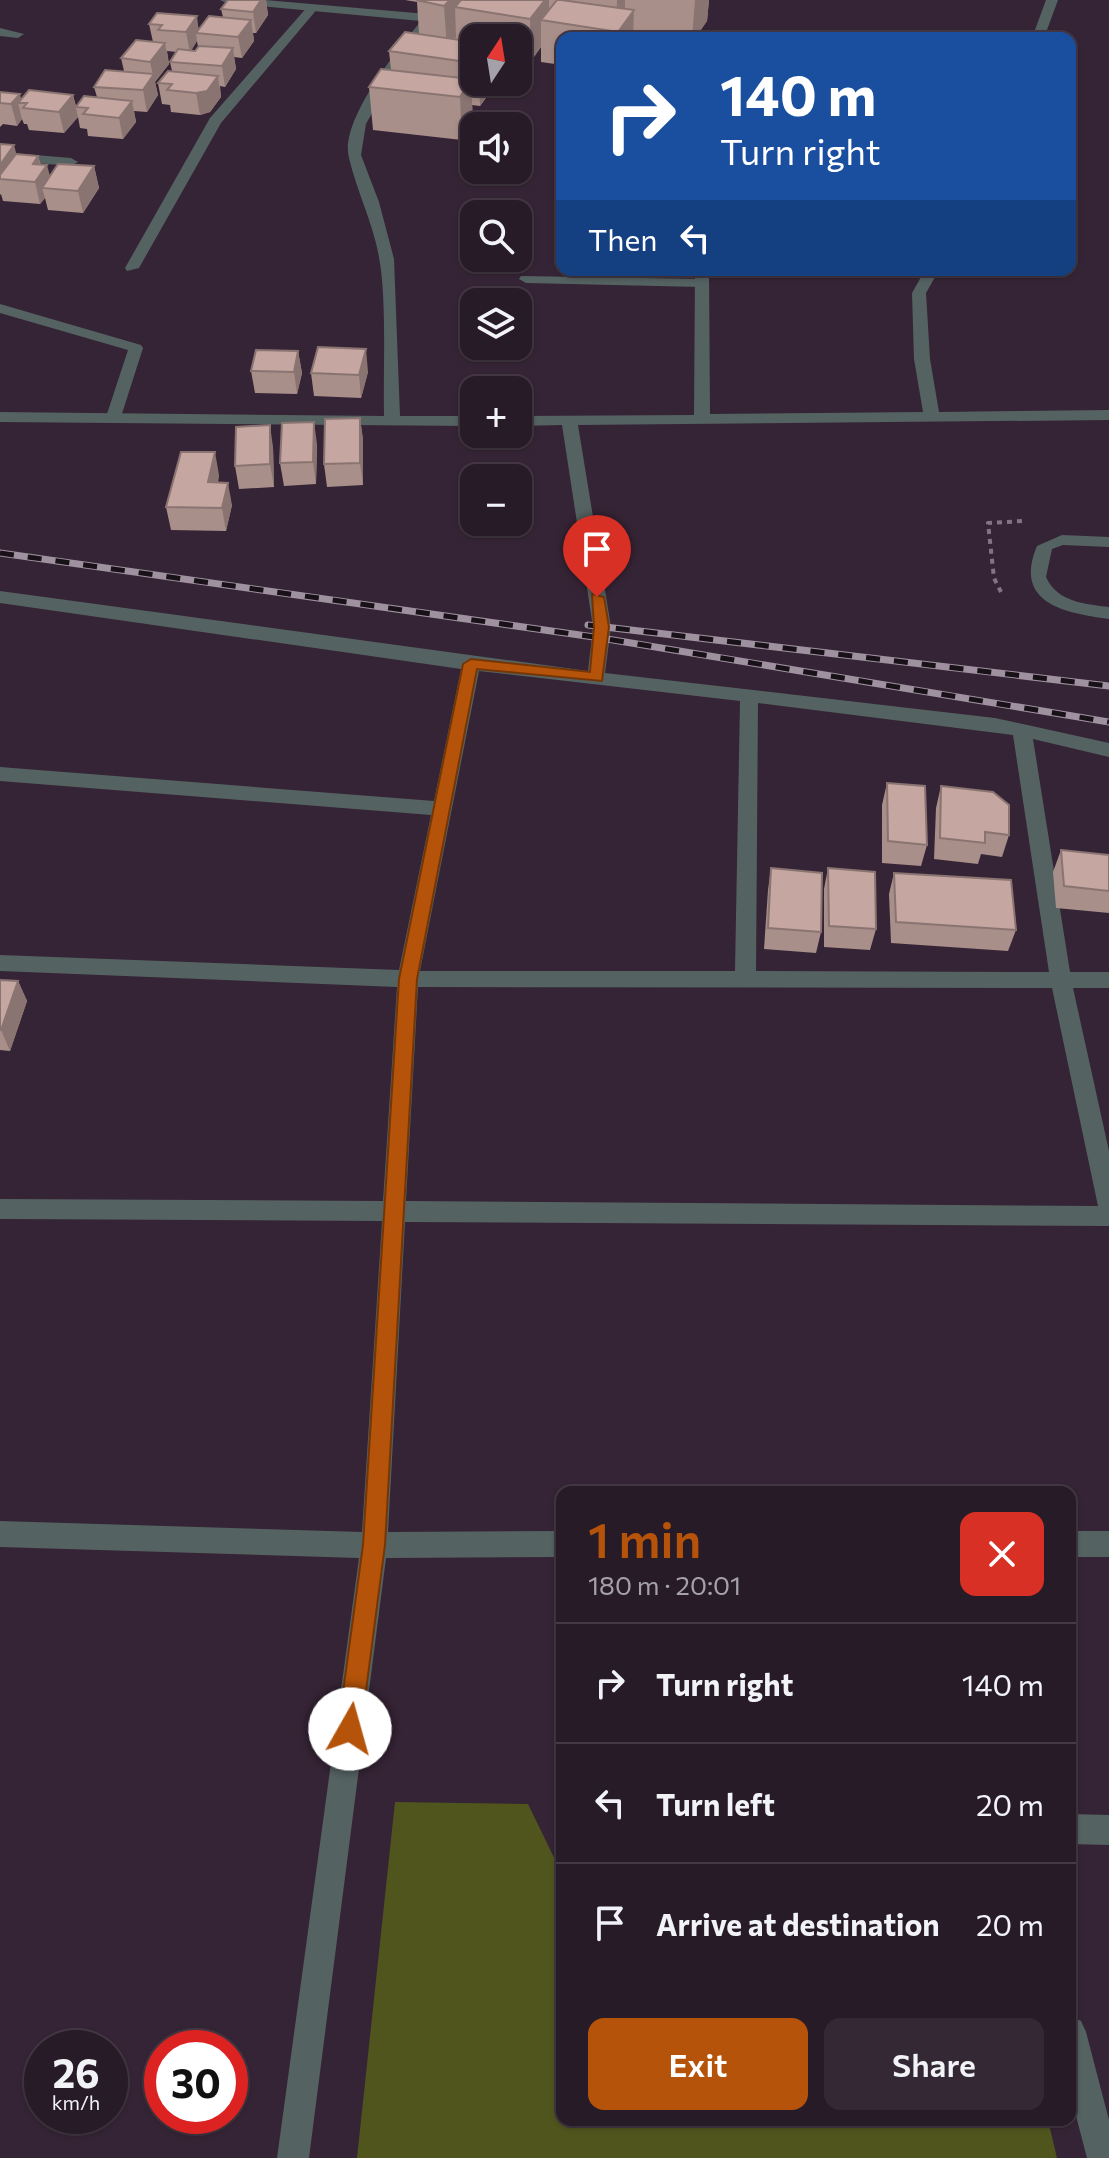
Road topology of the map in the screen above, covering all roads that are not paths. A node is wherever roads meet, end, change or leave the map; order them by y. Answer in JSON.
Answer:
{"nodes":[{"id":1,"x":226,"y":0,"type":"edge"},
{"id":2,"x":458,"y":0,"type":"edge"},
{"id":3,"x":1052,"y":0,"type":"edge"},
{"id":4,"x":247,"y":1,"type":"edge"},
{"id":5,"x":313,"y":7,"type":"junction"},
{"id":6,"x":429,"y":18,"type":"junction"},
{"id":7,"x":0,"y":32,"type":"edge"},
{"id":8,"x":1040,"y":32,"type":"edge"},
{"id":9,"x":18,"y":34,"type":"dead end"},
{"id":10,"x":0,"y":156,"type":"edge"},
{"id":11,"x":71,"y":162,"type":"edge"},
{"id":12,"x":132,"y":268,"type":"dead end"},
{"id":13,"x":929,"y":276,"type":"edge"},
{"id":14,"x":701,"y":277,"type":"edge"},
{"id":15,"x":526,"y":279,"type":"dead end"},
{"id":16,"x":0,"y":308,"type":"edge"},
{"id":17,"x":1109,"y":415,"type":"edge"},
{"id":18,"x":0,"y":417,"type":"edge"},
{"id":19,"x":932,"y":417,"type":"junction"},
{"id":20,"x":702,"y":419,"type":"junction"},
{"id":21,"x":113,"y":420,"type":"junction"},
{"id":22,"x":569,"y":420,"type":"junction"},
{"id":23,"x":460,"y":421,"type":"edge"},
{"id":24,"x":532,"y":421,"type":"edge"},
{"id":25,"x":392,"y":422,"type":"junction"},
{"id":26,"x":1109,"y":542,"type":"edge"},
{"id":27,"x":0,"y":597,"type":"edge"},
{"id":28,"x":1109,"y":613,"type":"edge"},
{"id":29,"x":471,"y":664,"type":"junction"},
{"id":30,"x":596,"y":677,"type":"junction"},
{"id":31,"x":749,"y":695,"type":"junction"},
{"id":32,"x":1022,"y":730,"type":"junction"},
{"id":33,"x":1109,"y":750,"type":"edge"},
{"id":34,"x":0,"y":774,"type":"edge"},
{"id":35,"x":442,"y":809,"type":"junction"},
{"id":36,"x":0,"y":963,"type":"edge"},
{"id":37,"x":408,"y":979,"type":"junction"},
{"id":38,"x":745,"y":979,"type":"junction"},
{"id":39,"x":1061,"y":980,"type":"junction"},
{"id":40,"x":1109,"y":980,"type":"edge"},
{"id":41,"x":1109,"y":1204,"type":"edge"},
{"id":42,"x":0,"y":1209,"type":"edge"},
{"id":43,"x":394,"y":1214,"type":"junction"},
{"id":44,"x":1109,"y":1216,"type":"edge"},
{"id":45,"x":0,"y":1534,"type":"edge"},
{"id":46,"x":556,"y":1544,"type":"edge"},
{"id":47,"x":1076,"y":1544,"type":"edge"},
{"id":48,"x":1109,"y":1544,"type":"edge"},
{"id":49,"x":374,"y":1545,"type":"junction"},
{"id":50,"x":1076,"y":1829,"type":"edge"},
{"id":51,"x":1109,"y":1830,"type":"edge"},
{"id":52,"x":1076,"y":2055,"type":"edge"},
{"id":53,"x":293,"y":2158,"type":"edge"},
{"id":54,"x":1103,"y":2158,"type":"edge"}],
"edges":[{"from":1,"to":4,"type":"street"},
{"from":2,"to":6,"type":"street"},
{"from":3,"to":8,"type":"street"},
{"from":4,"to":5,"type":"street"},
{"from":5,"to":6,"type":"street"},
{"from":5,"to":12,"type":"street"},
{"from":6,"to":25,"type":"street"},
{"from":7,"to":9,"type":"street"},
{"from":10,"to":11,"type":"street"},
{"from":13,"to":19,"type":"street"},
{"from":14,"to":15,"type":"street"},
{"from":14,"to":20,"type":"street"},
{"from":16,"to":21,"type":"street"},
{"from":17,"to":19,"type":"street"},
{"from":18,"to":21,"type":"street"},
{"from":19,"to":20,"type":"street"},
{"from":20,"to":22,"type":"street"},
{"from":21,"to":25,"type":"street"},
{"from":22,"to":24,"type":"street"},
{"from":22,"to":30,"type":"street"},
{"from":23,"to":25,"type":"street"},
{"from":26,"to":28,"type":"street"},
{"from":27,"to":29,"type":"street"},
{"from":29,"to":30,"type":"street"},
{"from":29,"to":35,"type":"street"},
{"from":30,"to":31,"type":"street"},
{"from":31,"to":32,"type":"street"},
{"from":31,"to":38,"type":"street"},
{"from":32,"to":33,"type":"street"},
{"from":32,"to":39,"type":"street"},
{"from":34,"to":35,"type":"street"},
{"from":35,"to":37,"type":"street"},
{"from":36,"to":37,"type":"street"},
{"from":37,"to":38,"type":"street"},
{"from":37,"to":43,"type":"street"},
{"from":38,"to":39,"type":"street"},
{"from":39,"to":40,"type":"street"},
{"from":39,"to":41,"type":"street"},
{"from":42,"to":43,"type":"street"},
{"from":43,"to":44,"type":"street"},
{"from":43,"to":49,"type":"street"},
{"from":45,"to":49,"type":"street"},
{"from":46,"to":49,"type":"street"},
{"from":47,"to":48,"type":"street"},
{"from":49,"to":53,"type":"street"},
{"from":50,"to":51,"type":"street"},
{"from":52,"to":54,"type":"street"}]}
